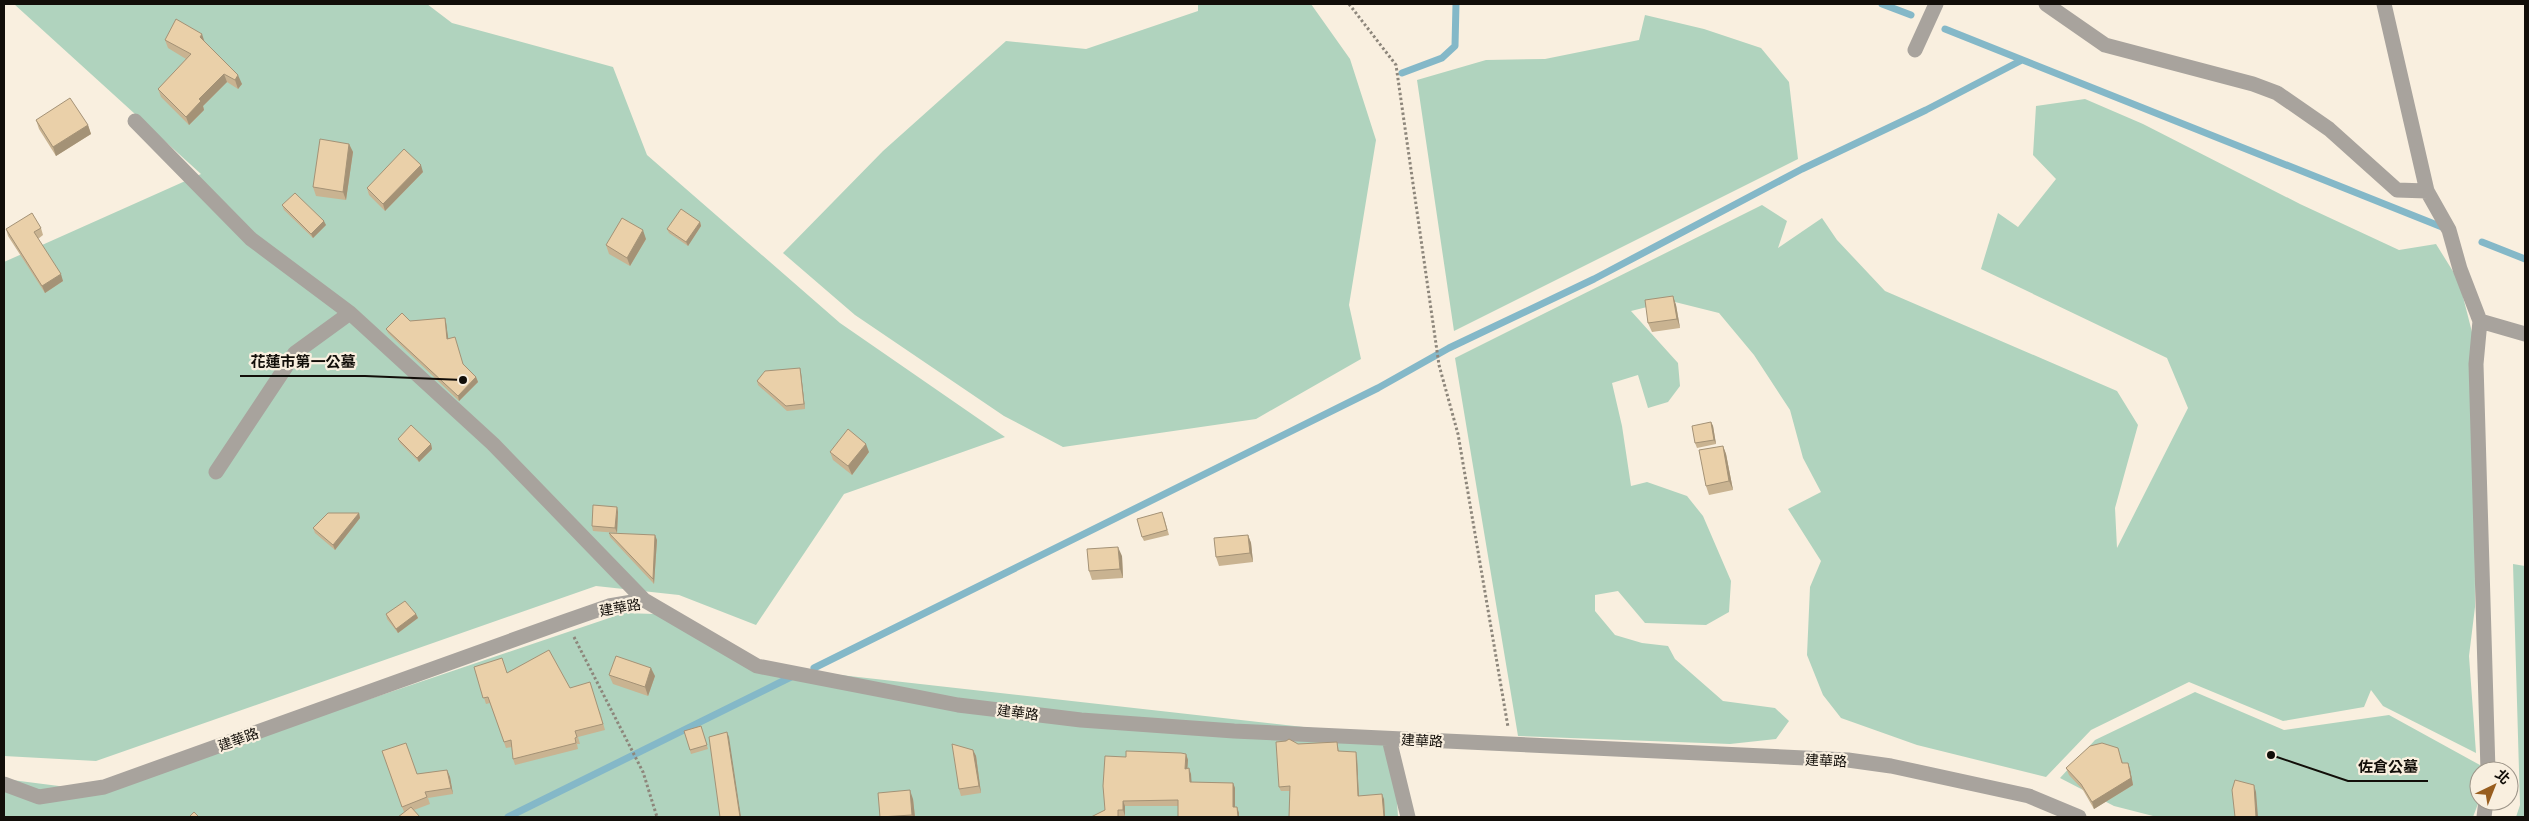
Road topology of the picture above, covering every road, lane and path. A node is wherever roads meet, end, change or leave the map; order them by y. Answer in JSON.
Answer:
{"nodes":[{"id":1,"x":1349,"y":4,"type":"edge"},
{"id":2,"x":1936,"y":4,"type":"edge"},
{"id":3,"x":2046,"y":4,"type":"edge"},
{"id":4,"x":2384,"y":4,"type":"edge"},
{"id":5,"x":1915,"y":50,"type":"dead end"},
{"id":6,"x":135,"y":121,"type":"dead end"},
{"id":7,"x":2427,"y":191,"type":"junction"},
{"id":8,"x":350,"y":312,"type":"junction"},
{"id":9,"x":2480,"y":321,"type":"junction"},
{"id":10,"x":2525,"y":334,"type":"edge"},
{"id":11,"x":216,"y":472,"type":"dead end"},
{"id":12,"x":644,"y":600,"type":"junction"},
{"id":13,"x":566,"y":621,"type":"junction"},
{"id":14,"x":1389,"y":738,"type":"junction"},
{"id":15,"x":1511,"y":745,"type":"junction"},
{"id":16,"x":2488,"y":761,"type":"edge"},
{"id":17,"x":4,"y":784,"type":"edge"},
{"id":18,"x":657,"y":817,"type":"edge"},
{"id":19,"x":1408,"y":817,"type":"edge"},
{"id":20,"x":2079,"y":817,"type":"edge"}],
"edges":[{"from":1,"to":15,"type":"path"},
{"from":2,"to":5,"type":"street"},
{"from":3,"to":7,"type":"street"},
{"from":4,"to":7,"type":"street"},
{"from":6,"to":8,"type":"street"},
{"from":7,"to":9,"type":"street"},
{"from":8,"to":11,"type":"street"},
{"from":8,"to":12,"type":"street"},
{"from":9,"to":10,"type":"street"},
{"from":9,"to":16,"type":"street"},
{"from":12,"to":13,"type":"street","name":"建華路"},
{"from":12,"to":14,"type":"street","name":"建華路"},
{"from":13,"to":17,"type":"street","name":"建華路"},
{"from":13,"to":18,"type":"path"},
{"from":14,"to":15,"type":"street","name":"建華路"},
{"from":14,"to":19,"type":"street"},
{"from":15,"to":20,"type":"street","name":"建華路"}]}
